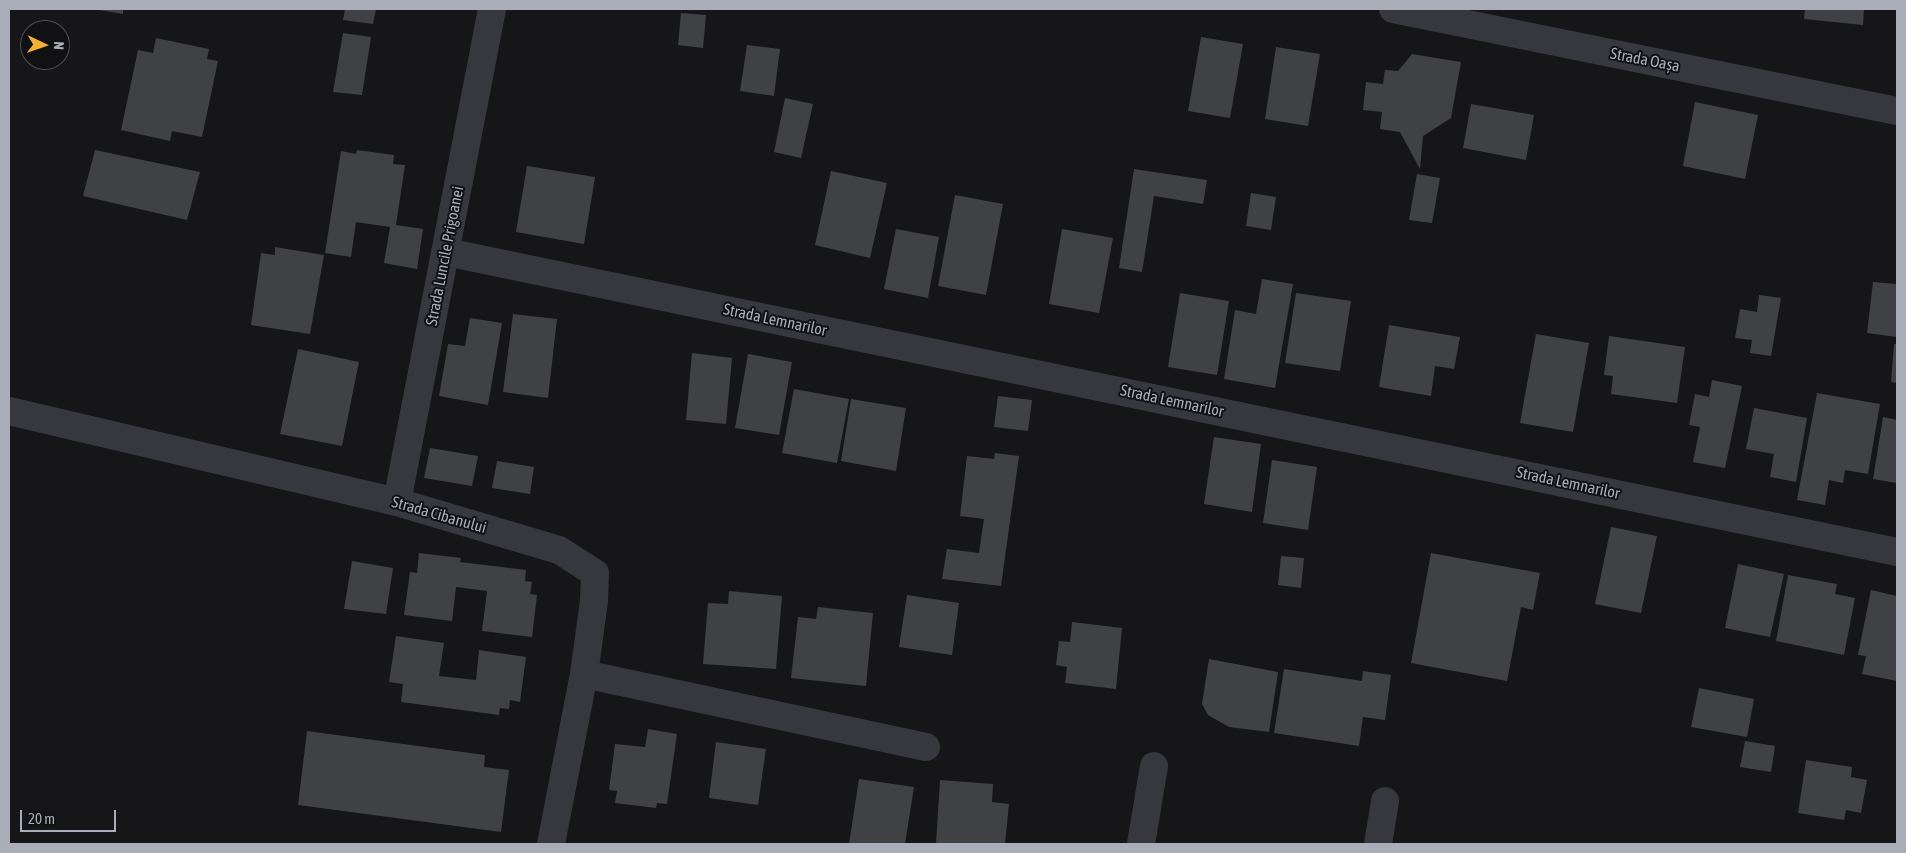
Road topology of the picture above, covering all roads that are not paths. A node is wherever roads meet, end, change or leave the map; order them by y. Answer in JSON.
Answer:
{"nodes":[{"id":1,"x":492,"y":9,"type":"edge"},
{"id":2,"x":1393,"y":9,"type":"edge"},
{"id":3,"x":1897,"y":111,"type":"edge"},
{"id":4,"x":446,"y":252,"type":"junction"},
{"id":5,"x":9,"y":411,"type":"edge"},
{"id":6,"x":397,"y":502,"type":"junction"},
{"id":7,"x":1897,"y":552,"type":"edge"},
{"id":8,"x":584,"y":674,"type":"junction"},
{"id":9,"x":926,"y":747,"type":"dead end"},
{"id":10,"x":1154,"y":766,"type":"dead end"},
{"id":11,"x":1385,"y":801,"type":"dead end"},
{"id":12,"x":551,"y":844,"type":"edge"},
{"id":13,"x":1141,"y":844,"type":"edge"},
{"id":14,"x":1378,"y":844,"type":"edge"}],
"edges":[{"from":1,"to":4,"type":"street","name":"Strada Luncile Prigoanei"},
{"from":2,"to":3,"type":"street","name":"Strada Oașa"},
{"from":4,"to":6,"type":"street","name":"Strada Luncile Prigoanei"},
{"from":4,"to":7,"type":"street","name":"Strada Lemnarilor"},
{"from":5,"to":6,"type":"street","name":"Strada Cibanului"},
{"from":6,"to":8,"type":"street","name":"Strada Cibanului"},
{"from":8,"to":9,"type":"street"},
{"from":8,"to":12,"type":"street","name":"Strada Cibanului"},
{"from":10,"to":13,"type":"street"},
{"from":11,"to":14,"type":"street"}]}
